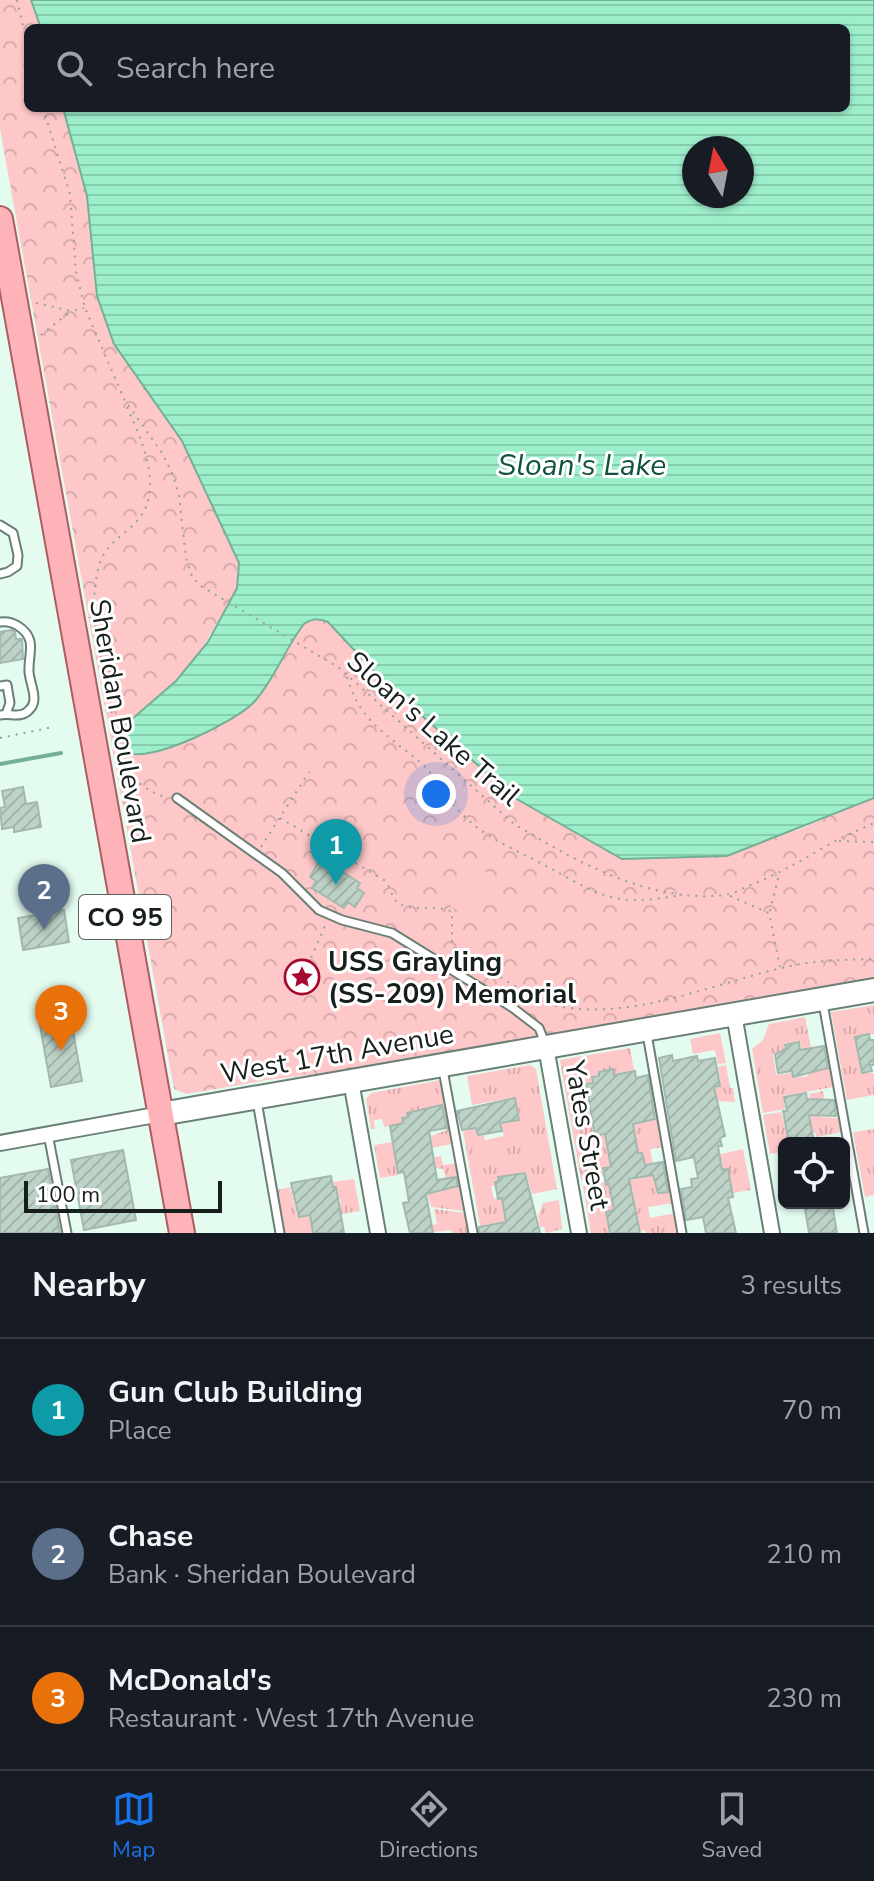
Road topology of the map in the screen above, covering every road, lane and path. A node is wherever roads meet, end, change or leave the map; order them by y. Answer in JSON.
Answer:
{"nodes":[{"id":1,"x":17,"y":0,"type":"edge"},
{"id":2,"x":24,"y":30,"type":"edge"},
{"id":3,"x":44,"y":112,"type":"edge"},
{"id":4,"x":0,"y":219,"type":"edge"},
{"id":5,"x":85,"y":308,"type":"junction"},
{"id":6,"x":71,"y":311,"type":"junction"},
{"id":7,"x":19,"y":321,"type":"edge"},
{"id":8,"x":124,"y":399,"type":"junction"},
{"id":9,"x":0,"y":525,"type":"edge"},
{"id":10,"x":0,"y":574,"type":"edge"},
{"id":11,"x":0,"y":622,"type":"edge"},
{"id":12,"x":347,"y":675,"type":"junction"},
{"id":13,"x":0,"y":686,"type":"edge"},
{"id":14,"x":3,"y":714,"type":"edge"},
{"id":15,"x":53,"y":727,"type":"dead end"},
{"id":16,"x":0,"y":738,"type":"edge"},
{"id":17,"x":309,"y":772,"type":"dead end"},
{"id":18,"x":177,"y":798,"type":"joint"},
{"id":19,"x":280,"y":818,"type":"junction"},
{"id":20,"x":874,"y":823,"type":"edge"},
{"id":21,"x":837,"y":840,"type":"junction"},
{"id":22,"x":874,"y":842,"type":"edge"},
{"id":23,"x":256,"y":854,"type":"junction"},
{"id":24,"x":780,"y":874,"type":"junction"},
{"id":25,"x":687,"y":895,"type":"junction"},
{"id":26,"x":727,"y":895,"type":"junction"},
{"id":27,"x":769,"y":913,"type":"junction"},
{"id":28,"x":329,"y":915,"type":"junction"},
{"id":29,"x":874,"y":959,"type":"edge"},
{"id":30,"x":308,"y":965,"type":"dead end"},
{"id":31,"x":780,"y":968,"type":"junction"},
{"id":32,"x":874,"y":990,"type":"edge"},
{"id":33,"x":530,"y":999,"type":"junction"},
{"id":34,"x":822,"y":999,"type":"junction"},
{"id":35,"x":513,"y":1008,"type":"junction"},
{"id":36,"x":734,"y":1014,"type":"junction"},
{"id":37,"x":646,"y":1029,"type":"junction"},
{"id":38,"x":546,"y":1047,"type":"junction"},
{"id":39,"x":442,"y":1065,"type":"junction"},
{"id":40,"x":351,"y":1081,"type":"junction"},
{"id":41,"x":256,"y":1097,"type":"junction"},
{"id":42,"x":161,"y":1114,"type":"junction"},
{"id":43,"x":48,"y":1134,"type":"junction"},
{"id":44,"x":0,"y":1143,"type":"edge"},
{"id":45,"x":67,"y":1233,"type":"edge"},
{"id":46,"x":182,"y":1233,"type":"edge"},
{"id":47,"x":280,"y":1233,"type":"edge"},
{"id":48,"x":378,"y":1233,"type":"edge"},
{"id":49,"x":473,"y":1233,"type":"edge"},
{"id":50,"x":579,"y":1233,"type":"edge"},
{"id":51,"x":682,"y":1233,"type":"edge"},
{"id":52,"x":772,"y":1233,"type":"edge"},
{"id":53,"x":864,"y":1233,"type":"edge"}],
"edges":[{"from":1,"to":2,"type":"path"},
{"from":3,"to":5,"type":"path","name":"Sloan's Lake Trail"},
{"from":4,"to":7,"type":"main road","name":"Sheridan Boulevard","number":"CO 95"},
{"from":5,"to":6,"type":"path"},
{"from":5,"to":8,"type":"path","name":"Sloan's Lake Trail"},
{"from":6,"to":7,"type":"path"},
{"from":6,"to":7,"type":"path"},
{"from":7,"to":42,"type":"main road","name":"Sheridan Boulevard","number":"CO 95"},
{"from":8,"to":12,"type":"path","name":"Sloan's Lake Trail"},
{"from":8,"to":18,"type":"path"},
{"from":9,"to":10,"type":"lane"},
{"from":11,"to":14,"type":"lane"},
{"from":12,"to":25,"type":"path","name":"Sloan's Lake Trail"},
{"from":12,"to":25,"type":"path"},
{"from":13,"to":14,"type":"lane"},
{"from":15,"to":16,"type":"path"},
{"from":17,"to":19,"type":"path"},
{"from":18,"to":23,"type":"lane"},
{"from":19,"to":23,"type":"path"},
{"from":19,"to":33,"type":"path"},
{"from":20,"to":21,"type":"path","name":"Sloan's Lake Trail"},
{"from":21,"to":22,"type":"path"},
{"from":21,"to":24,"type":"path","name":"Sloan's Lake Trail"},
{"from":23,"to":28,"type":"lane"},
{"from":24,"to":26,"type":"path","name":"Sloan's Lake Trail"},
{"from":24,"to":27,"type":"path"},
{"from":25,"to":26,"type":"path","name":"Sloan's Lake Trail"},
{"from":26,"to":27,"type":"path","name":"Sloan's Lake Trail"},
{"from":27,"to":31,"type":"path"},
{"from":28,"to":30,"type":"path"},
{"from":28,"to":35,"type":"lane"},
{"from":29,"to":31,"type":"path"},
{"from":31,"to":33,"type":"path"},
{"from":32,"to":34,"type":"street","name":"West 17th Avenue"},
{"from":33,"to":35,"type":"path"},
{"from":34,"to":36,"type":"street","name":"West 17th Avenue"},
{"from":34,"to":53,"type":"lane"},
{"from":35,"to":38,"type":"lane"},
{"from":36,"to":37,"type":"street","name":"West 17th Avenue"},
{"from":36,"to":52,"type":"street"},
{"from":37,"to":38,"type":"street","name":"West 17th Avenue"},
{"from":37,"to":51,"type":"lane"},
{"from":38,"to":39,"type":"street","name":"West 17th Avenue"},
{"from":38,"to":50,"type":"street","name":"Yates Street"},
{"from":39,"to":40,"type":"street","name":"West 17th Avenue"},
{"from":39,"to":49,"type":"lane"},
{"from":40,"to":41,"type":"street","name":"West 17th Avenue"},
{"from":40,"to":48,"type":"street"},
{"from":41,"to":42,"type":"street","name":"West 17th Avenue"},
{"from":41,"to":47,"type":"lane"},
{"from":42,"to":43,"type":"street","name":"West 17th Avenue"},
{"from":42,"to":46,"type":"main road","name":"Sheridan Boulevard","number":"CO 95"},
{"from":43,"to":44,"type":"street","name":"West 17th Avenue"},
{"from":43,"to":45,"type":"lane"}]}
